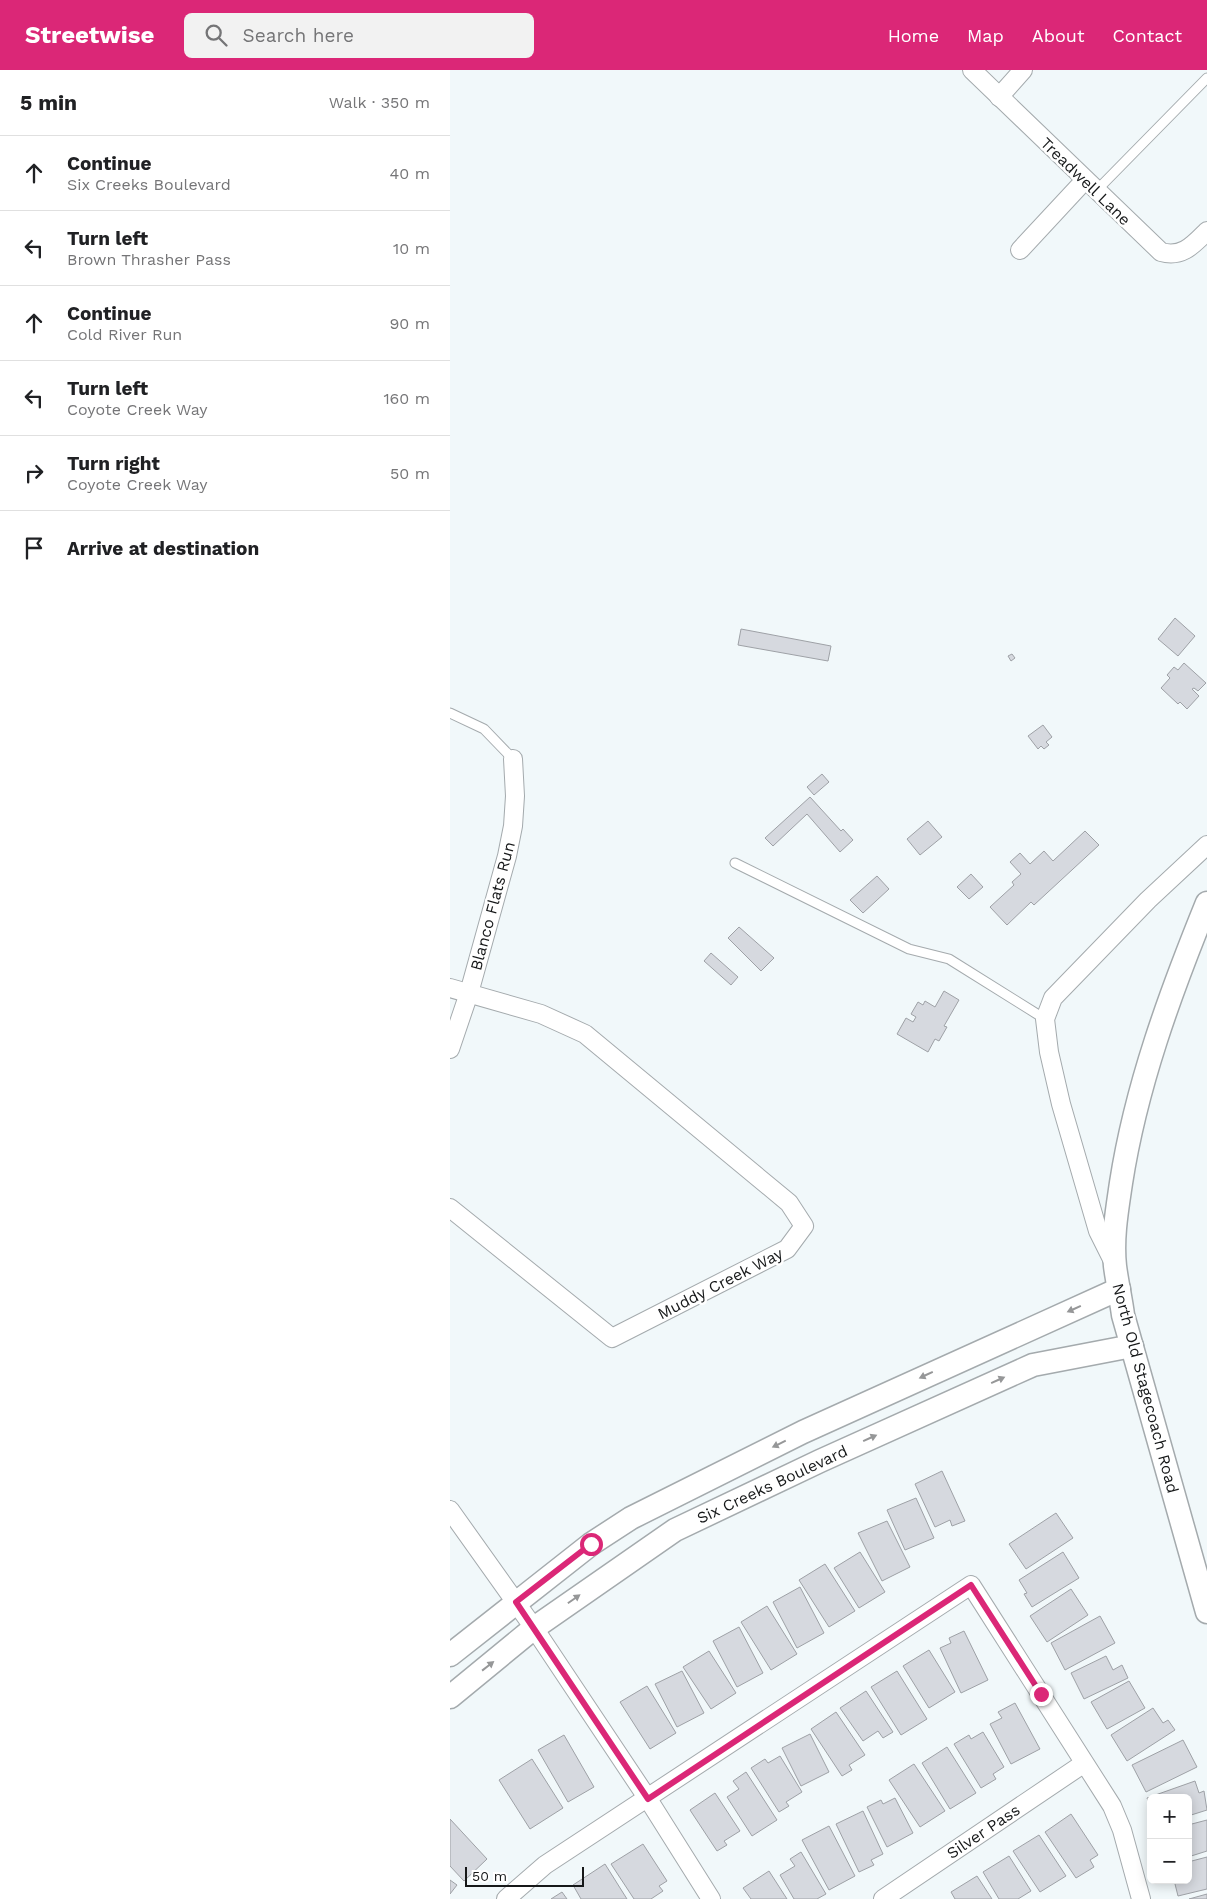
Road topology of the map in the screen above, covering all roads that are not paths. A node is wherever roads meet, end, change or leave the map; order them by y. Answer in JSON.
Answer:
{"nodes":[{"id":1,"x":972,"y":70,"type":"edge"},
{"id":2,"x":1023,"y":70,"type":"edge"},
{"id":3,"x":1207,"y":78,"type":"edge"},
{"id":4,"x":999,"y":97,"type":"junction"},
{"id":5,"x":1091,"y":186,"type":"junction"},
{"id":6,"x":1207,"y":231,"type":"edge"},
{"id":7,"x":1020,"y":250,"type":"dead end"},
{"id":8,"x":450,"y":713,"type":"edge"},
{"id":9,"x":513,"y":759,"type":"joint"},
{"id":10,"x":1207,"y":845,"type":"edge"},
{"id":11,"x":735,"y":864,"type":"dead end"},
{"id":12,"x":1207,"y":904,"type":"edge"},
{"id":13,"x":450,"y":988,"type":"edge"},
{"id":14,"x":469,"y":993,"type":"junction"},
{"id":15,"x":1045,"y":1020,"type":"junction"},
{"id":16,"x":450,"y":1049,"type":"edge"},
{"id":17,"x":450,"y":1208,"type":"edge"},
{"id":18,"x":1115,"y":1265,"type":"junction"},
{"id":19,"x":1119,"y":1289,"type":"junction"},
{"id":20,"x":1132,"y":1346,"type":"junction"},
{"id":21,"x":450,"y":1510,"type":"edge"},
{"id":22,"x":516,"y":1602,"type":"junction"},
{"id":23,"x":1207,"y":1612,"type":"edge"},
{"id":24,"x":534,"y":1628,"type":"junction"},
{"id":25,"x":450,"y":1655,"type":"edge"},
{"id":26,"x":450,"y":1696,"type":"edge"},
{"id":27,"x":1083,"y":1764,"type":"junction"},
{"id":28,"x":648,"y":1799,"type":"junction"},
{"id":29,"x":506,"y":1899,"type":"edge"},
{"id":30,"x":711,"y":1899,"type":"edge"},
{"id":31,"x":883,"y":1899,"type":"edge"},
{"id":32,"x":1141,"y":1899,"type":"edge"}],
"edges":[{"from":1,"to":4,"type":"street","name":"Treadwell Lane"},
{"from":2,"to":4,"type":"street"},
{"from":3,"to":5,"type":"lane"},
{"from":4,"to":5,"type":"street","name":"Treadwell Lane"},
{"from":5,"to":6,"type":"street","name":"Treadwell Lane"},
{"from":5,"to":7,"type":"street"},
{"from":8,"to":9,"type":"lane"},
{"from":9,"to":14,"type":"street","name":"Blanco Flats Run"},
{"from":10,"to":15,"type":"street"},
{"from":11,"to":15,"type":"lane"},
{"from":12,"to":18,"type":"street","name":"North Old Stagecoach Road"},
{"from":13,"to":14,"type":"street","name":"Muddy Creek Way"},
{"from":14,"to":16,"type":"street","name":"Blanco Flats Run"},
{"from":14,"to":17,"type":"street","name":"Muddy Creek Way"},
{"from":15,"to":18,"type":"street"},
{"from":18,"to":19,"type":"street","name":"North Old Stagecoach Road"},
{"from":19,"to":20,"type":"street","name":"North Old Stagecoach Road"},
{"from":19,"to":22,"type":"street","name":"Six Creeks Boulevard","one_way":true},
{"from":20,"to":23,"type":"street","name":"North Old Stagecoach Road"},
{"from":24,"to":20,"type":"street","name":"Six Creeks Boulevard","one_way":true},
{"from":21,"to":22,"type":"street"},
{"from":22,"to":24,"type":"street"},
{"from":22,"to":25,"type":"street","name":"Six Creeks Boulevard"},
{"from":26,"to":24,"type":"street","name":"Six Creeks Boulevard","one_way":true},
{"from":24,"to":28,"type":"street"},
{"from":27,"to":28,"type":"street"},
{"from":27,"to":31,"type":"street","name":"Silver Pass"},
{"from":27,"to":32,"type":"street"},
{"from":28,"to":29,"type":"street"},
{"from":28,"to":30,"type":"street"}]}
